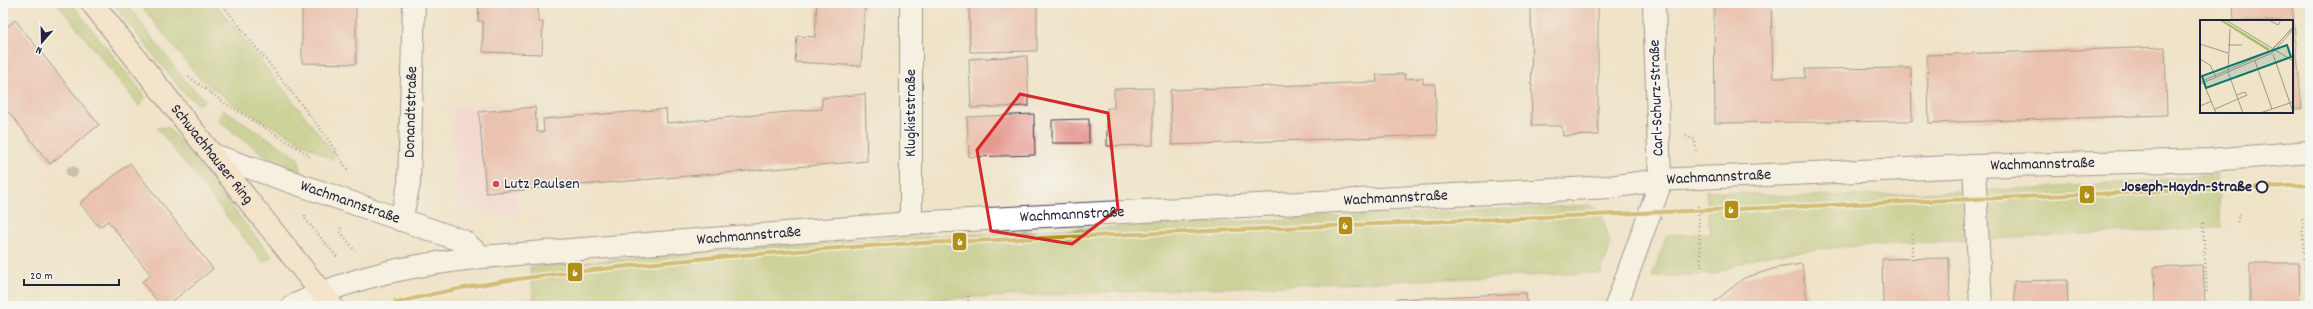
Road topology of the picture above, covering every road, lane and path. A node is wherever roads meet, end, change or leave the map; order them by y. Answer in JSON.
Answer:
{"nodes":[{"id":1,"x":92,"y":3,"type":"edge"},
{"id":2,"x":130,"y":3,"type":"edge"},
{"id":3,"x":221,"y":3,"type":"edge"},
{"id":4,"x":414,"y":3,"type":"edge"},
{"id":5,"x":911,"y":3,"type":"edge"},
{"id":6,"x":1654,"y":3,"type":"edge"},
{"id":7,"x":135,"y":9,"type":"dead end"},
{"id":8,"x":186,"y":73,"type":"dead end"},
{"id":9,"x":2310,"y":152,"type":"edge"},
{"id":10,"x":213,"y":155,"type":"junction"},
{"id":11,"x":1974,"y":166,"type":"junction"},
{"id":12,"x":1660,"y":180,"type":"junction"},
{"id":13,"x":308,"y":186,"type":"junction"},
{"id":14,"x":351,"y":202,"type":"junction"},
{"id":15,"x":2240,"y":212,"type":"dead end"},
{"id":16,"x":2302,"y":219,"type":"dead end"},
{"id":17,"x":401,"y":220,"type":"junction"},
{"id":18,"x":2236,"y":222,"type":"dead end"},
{"id":19,"x":911,"y":223,"type":"junction"},
{"id":20,"x":2203,"y":223,"type":"dead end"},
{"id":21,"x":340,"y":231,"type":"dead end"},
{"id":22,"x":1912,"y":234,"type":"dead end"},
{"id":23,"x":325,"y":242,"type":"dead end"},
{"id":24,"x":482,"y":257,"type":"junction"},
{"id":25,"x":1912,"y":258,"type":"dead end"},
{"id":26,"x":2305,"y":273,"type":"dead end"},
{"id":27,"x":2207,"y":294,"type":"dead end"},
{"id":28,"x":968,"y":296,"type":"dead end"},
{"id":29,"x":326,"y":299,"type":"edge"},
{"id":30,"x":293,"y":306,"type":"edge"},
{"id":31,"x":968,"y":306,"type":"edge"},
{"id":32,"x":1616,"y":306,"type":"edge"},
{"id":33,"x":1981,"y":306,"type":"edge"}],
"edges":[{"from":1,"to":10,"type":"main road","name":"Schwachhauser Ring"},
{"from":2,"to":7,"type":"path"},
{"from":3,"to":14,"type":"path"},
{"from":4,"to":17,"type":"street","name":"Donandtstraße"},
{"from":5,"to":19,"type":"street","name":"Klugkiststraße"},
{"from":6,"to":12,"type":"street","name":"Carl-Schurz-Straße"},
{"from":8,"to":13,"type":"path","name":"Schwachhauser Ring"},
{"from":9,"to":11,"type":"street","name":"Wachmannstraße"},
{"from":10,"to":13,"type":"street","name":"Wachmannstraße"},
{"from":10,"to":29,"type":"main road","name":"Schwachhauser Ring"},
{"from":11,"to":12,"type":"street","name":"Wachmannstraße"},
{"from":11,"to":33,"type":"street"},
{"from":12,"to":19,"type":"street","name":"Wachmannstraße"},
{"from":12,"to":32,"type":"street","name":"Carl-Schurz-Straße"},
{"from":13,"to":14,"type":"street","name":"Wachmannstraße"},
{"from":13,"to":23,"type":"path","name":"Schwachhauser Ring"},
{"from":14,"to":17,"type":"street","name":"Wachmannstraße"},
{"from":14,"to":21,"type":"path"},
{"from":15,"to":18,"type":"path"},
{"from":16,"to":26,"type":"path"},
{"from":17,"to":24,"type":"street","name":"Wachmannstraße"},
{"from":19,"to":24,"type":"street","name":"Wachmannstraße"},
{"from":20,"to":27,"type":"path"},
{"from":22,"to":25,"type":"path"},
{"from":24,"to":29,"type":"street","name":"Wachmannstraße"},
{"from":28,"to":31,"type":"path"},
{"from":29,"to":30,"type":"street","name":"Wachmannstraße"}]}
